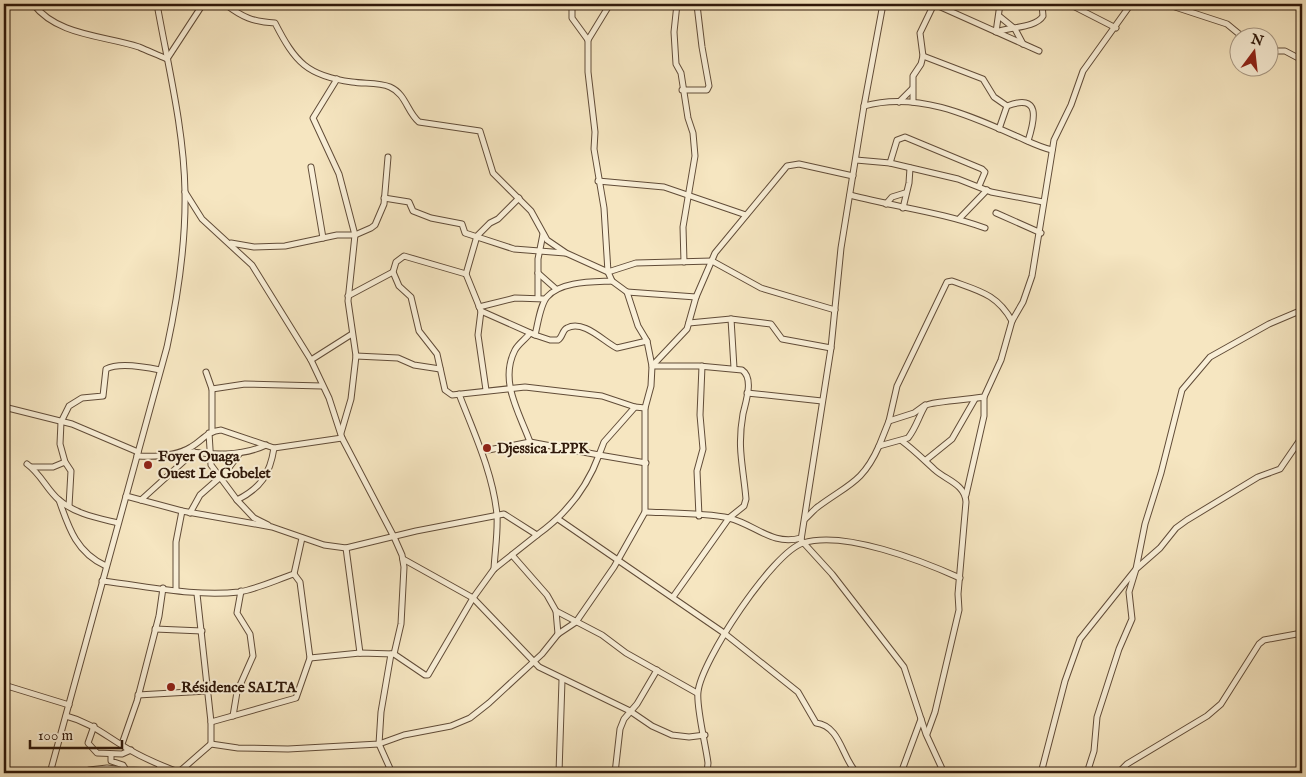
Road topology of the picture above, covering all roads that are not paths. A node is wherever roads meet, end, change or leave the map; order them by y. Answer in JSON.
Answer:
{"nodes":[{"id":1,"x":33,"y":4,"type":"edge"},
{"id":2,"x":157,"y":4,"type":"edge"},
{"id":3,"x":203,"y":4,"type":"edge"},
{"id":4,"x":225,"y":4,"type":"edge"},
{"id":5,"x":572,"y":4,"type":"edge"},
{"id":6,"x":610,"y":4,"type":"edge"},
{"id":7,"x":883,"y":4,"type":"edge"},
{"id":8,"x":934,"y":4,"type":"edge"},
{"id":9,"x":1000,"y":4,"type":"edge"},
{"id":10,"x":1042,"y":4,"type":"edge"},
{"id":11,"x":1070,"y":4,"type":"edge"},
{"id":12,"x":1131,"y":4,"type":"edge"},
{"id":13,"x":1166,"y":4,"type":"edge"},
{"id":14,"x":697,"y":5,"type":"edge"},
{"id":15,"x":999,"y":16,"type":"junction"},
{"id":16,"x":1116,"y":28,"type":"junction"},
{"id":17,"x":1232,"y":28,"type":"edge"},
{"id":18,"x":1015,"y":29,"type":"junction"},
{"id":19,"x":996,"y":32,"type":"junction"},
{"id":20,"x":588,"y":40,"type":"junction"},
{"id":21,"x":1023,"y":44,"type":"junction"},
{"id":22,"x":1039,"y":51,"type":"dead end"},
{"id":23,"x":1278,"y":52,"type":"edge"},
{"id":24,"x":923,"y":56,"type":"junction"},
{"id":25,"x":167,"y":59,"type":"junction"},
{"id":26,"x":1302,"y":60,"type":"edge"},
{"id":27,"x":337,"y":79,"type":"junction"},
{"id":28,"x":912,"y":89,"type":"junction"},
{"id":29,"x":682,"y":90,"type":"junction"},
{"id":30,"x":913,"y":102,"type":"junction"},
{"id":31,"x":899,"y":103,"type":"junction"},
{"id":32,"x":864,"y":106,"type":"junction"},
{"id":33,"x":1008,"y":106,"type":"junction"},
{"id":34,"x":999,"y":129,"type":"junction"},
{"id":35,"x":1028,"y":141,"type":"junction"},
{"id":36,"x":1052,"y":150,"type":"junction"},
{"id":37,"x":388,"y":157,"type":"dead end"},
{"id":38,"x":856,"y":160,"type":"junction"},
{"id":39,"x":890,"y":163,"type":"junction"},
{"id":40,"x":311,"y":167,"type":"dead end"},
{"id":41,"x":910,"y":168,"type":"junction"},
{"id":42,"x":853,"y":176,"type":"junction"},
{"id":43,"x":598,"y":181,"type":"junction"},
{"id":44,"x":979,"y":186,"type":"junction"},
{"id":45,"x":986,"y":190,"type":"junction"},
{"id":46,"x":185,"y":191,"type":"junction"},
{"id":47,"x":905,"y":193,"type":"junction"},
{"id":48,"x":688,"y":194,"type":"junction"},
{"id":49,"x":850,"y":195,"type":"junction"},
{"id":50,"x":384,"y":198,"type":"junction"},
{"id":51,"x":519,"y":198,"type":"junction"},
{"id":52,"x":1043,"y":202,"type":"junction"},
{"id":53,"x":886,"y":204,"type":"junction"},
{"id":54,"x":903,"y":208,"type":"junction"},
{"id":55,"x":996,"y":213,"type":"dead end"},
{"id":56,"x":746,"y":215,"type":"junction"},
{"id":57,"x":959,"y":219,"type":"junction"},
{"id":58,"x":985,"y":228,"type":"dead end"},
{"id":59,"x":1041,"y":233,"type":"junction"},
{"id":60,"x":543,"y":234,"type":"junction"},
{"id":61,"x":356,"y":235,"type":"junction"},
{"id":62,"x":477,"y":236,"type":"junction"},
{"id":63,"x":323,"y":238,"type":"junction"},
{"id":64,"x":231,"y":243,"type":"junction"},
{"id":65,"x":540,"y":252,"type":"junction"},
{"id":66,"x":566,"y":253,"type":"junction"},
{"id":67,"x":712,"y":261,"type":"junction"},
{"id":68,"x":684,"y":262,"type":"junction"},
{"id":69,"x":393,"y":272,"type":"junction"},
{"id":70,"x":608,"y":272,"type":"junction"},
{"id":71,"x":538,"y":273,"type":"junction"},
{"id":72,"x":466,"y":274,"type":"junction"},
{"id":73,"x":612,"y":281,"type":"junction"},
{"id":74,"x":556,"y":289,"type":"junction"},
{"id":75,"x":627,"y":292,"type":"junction"},
{"id":76,"x":348,"y":296,"type":"junction"},
{"id":77,"x":696,"y":297,"type":"junction"},
{"id":78,"x":538,"y":298,"type":"junction"},
{"id":79,"x":545,"y":299,"type":"junction"},
{"id":80,"x":480,"y":309,"type":"junction"},
{"id":81,"x":835,"y":310,"type":"junction"},
{"id":82,"x":1302,"y":310,"type":"edge"},
{"id":83,"x":731,"y":320,"type":"junction"},
{"id":84,"x":1012,"y":321,"type":"junction"},
{"id":85,"x":689,"y":323,"type":"junction"},
{"id":86,"x":352,"y":334,"type":"junction"},
{"id":87,"x":533,"y":334,"type":"junction"},
{"id":88,"x":647,"y":341,"type":"junction"},
{"id":89,"x":831,"y":348,"type":"junction"},
{"id":90,"x":356,"y":356,"type":"junction"},
{"id":91,"x":311,"y":360,"type":"junction"},
{"id":92,"x":652,"y":366,"type":"junction"},
{"id":93,"x":702,"y":366,"type":"junction"},
{"id":94,"x":734,"y":368,"type":"junction"},
{"id":95,"x":440,"y":369,"type":"junction"},
{"id":96,"x":160,"y":370,"type":"junction"},
{"id":97,"x":206,"y":372,"type":"dead end"},
{"id":98,"x":322,"y":386,"type":"junction"},
{"id":99,"x":510,"y":388,"type":"junction"},
{"id":100,"x":212,"y":389,"type":"junction"},
{"id":101,"x":486,"y":390,"type":"junction"},
{"id":102,"x":747,"y":393,"type":"junction"},
{"id":103,"x":459,"y":394,"type":"junction"},
{"id":104,"x":984,"y":397,"type":"junction"},
{"id":105,"x":976,"y":399,"type":"junction"},
{"id":106,"x":822,"y":401,"type":"junction"},
{"id":107,"x":926,"y":405,"type":"junction"},
{"id":108,"x":4,"y":407,"type":"edge"},
{"id":109,"x":635,"y":407,"type":"junction"},
{"id":110,"x":644,"y":408,"type":"junction"},
{"id":111,"x":889,"y":421,"type":"junction"},
{"id":112,"x":61,"y":422,"type":"junction"},
{"id":113,"x":211,"y":432,"type":"junction"},
{"id":114,"x":341,"y":436,"type":"junction"},
{"id":115,"x":1302,"y":437,"type":"edge"},
{"id":116,"x":902,"y":441,"type":"junction"},
{"id":117,"x":530,"y":442,"type":"junction"},
{"id":118,"x":266,"y":444,"type":"junction"},
{"id":119,"x":879,"y":446,"type":"junction"},
{"id":120,"x":274,"y":448,"type":"junction"},
{"id":121,"x":1302,"y":449,"type":"edge"},
{"id":122,"x":184,"y":450,"type":"junction"},
{"id":123,"x":483,"y":451,"type":"junction"},
{"id":124,"x":194,"y":452,"type":"junction"},
{"id":125,"x":240,"y":452,"type":"junction"},
{"id":126,"x":1292,"y":452,"type":"junction"},
{"id":127,"x":137,"y":454,"type":"junction"},
{"id":128,"x":210,"y":454,"type":"junction"},
{"id":129,"x":599,"y":455,"type":"junction"},
{"id":130,"x":926,"y":460,"type":"junction"},
{"id":131,"x":65,"y":462,"type":"junction"},
{"id":132,"x":646,"y":463,"type":"junction"},
{"id":133,"x":220,"y":479,"type":"junction"},
{"id":134,"x":966,"y":495,"type":"junction"},
{"id":135,"x":126,"y":496,"type":"junction"},
{"id":136,"x":59,"y":500,"type":"junction"},
{"id":137,"x":141,"y":500,"type":"junction"},
{"id":138,"x":237,"y":500,"type":"junction"},
{"id":139,"x":69,"y":506,"type":"junction"},
{"id":140,"x":182,"y":511,"type":"junction"},
{"id":141,"x":645,"y":512,"type":"junction"},
{"id":142,"x":190,"y":513,"type":"junction"},
{"id":143,"x":497,"y":515,"type":"junction"},
{"id":144,"x":698,"y":516,"type":"junction"},
{"id":145,"x":729,"y":518,"type":"junction"},
{"id":146,"x":558,"y":519,"type":"junction"},
{"id":147,"x":805,"y":519,"type":"junction"},
{"id":148,"x":118,"y":523,"type":"junction"},
{"id":149,"x":272,"y":527,"type":"junction"},
{"id":150,"x":537,"y":535,"type":"junction"},
{"id":151,"x":394,"y":537,"type":"junction"},
{"id":152,"x":302,"y":538,"type":"junction"},
{"id":153,"x":802,"y":540,"type":"junction"},
{"id":154,"x":346,"y":548,"type":"junction"},
{"id":155,"x":512,"y":555,"type":"junction"},
{"id":156,"x":618,"y":558,"type":"junction"},
{"id":157,"x":403,"y":559,"type":"junction"},
{"id":158,"x":106,"y":566,"type":"junction"},
{"id":159,"x":494,"y":569,"type":"junction"},
{"id":160,"x":1136,"y":569,"type":"junction"},
{"id":161,"x":294,"y":574,"type":"junction"},
{"id":162,"x":960,"y":578,"type":"junction"},
{"id":163,"x":102,"y":581,"type":"junction"},
{"id":164,"x":163,"y":588,"type":"junction"},
{"id":165,"x":176,"y":590,"type":"junction"},
{"id":166,"x":240,"y":591,"type":"junction"},
{"id":167,"x":197,"y":594,"type":"junction"},
{"id":168,"x":673,"y":597,"type":"junction"},
{"id":169,"x":474,"y":598,"type":"junction"},
{"id":170,"x":556,"y":611,"type":"junction"},
{"id":171,"x":576,"y":622,"type":"junction"},
{"id":172,"x":155,"y":629,"type":"junction"},
{"id":173,"x":202,"y":632,"type":"junction"},
{"id":174,"x":724,"y":633,"type":"junction"},
{"id":175,"x":1302,"y":633,"type":"edge"},
{"id":176,"x":558,"y":634,"type":"junction"},
{"id":177,"x":360,"y":653,"type":"junction"},
{"id":178,"x":392,"y":654,"type":"junction"},
{"id":179,"x":310,"y":658,"type":"junction"},
{"id":180,"x":534,"y":662,"type":"junction"},
{"id":181,"x":657,"y":670,"type":"junction"},
{"id":182,"x":562,"y":680,"type":"junction"},
{"id":183,"x":4,"y":685,"type":"edge"},
{"id":184,"x":207,"y":691,"type":"junction"},
{"id":185,"x":698,"y":693,"type":"junction"},
{"id":186,"x":138,"y":695,"type":"junction"},
{"id":187,"x":69,"y":705,"type":"junction"},
{"id":188,"x":630,"y":711,"type":"junction"},
{"id":189,"x":66,"y":716,"type":"junction"},
{"id":190,"x":232,"y":716,"type":"junction"},
{"id":191,"x":921,"y":719,"type":"junction"},
{"id":192,"x":211,"y":722,"type":"junction"},
{"id":193,"x":94,"y":726,"type":"junction"},
{"id":194,"x":926,"y":734,"type":"junction"},
{"id":195,"x":705,"y":735,"type":"junction"},
{"id":196,"x":122,"y":744,"type":"junction"},
{"id":197,"x":211,"y":744,"type":"junction"},
{"id":198,"x":379,"y":744,"type":"junction"},
{"id":199,"x":130,"y":750,"type":"junction"},
{"id":200,"x":111,"y":755,"type":"junction"},
{"id":201,"x":160,"y":767,"type":"junction"},
{"id":202,"x":89,"y":770,"type":"dead end"},
{"id":203,"x":168,"y":771,"type":"edge"},
{"id":204,"x":126,"y":772,"type":"edge"},
{"id":205,"x":50,"y":773,"type":"edge"},
{"id":206,"x":180,"y":773,"type":"edge"},
{"id":207,"x":392,"y":773,"type":"edge"},
{"id":208,"x":559,"y":773,"type":"edge"},
{"id":209,"x":615,"y":773,"type":"edge"},
{"id":210,"x":707,"y":773,"type":"edge"},
{"id":211,"x":857,"y":773,"type":"edge"},
{"id":212,"x":900,"y":773,"type":"edge"},
{"id":213,"x":944,"y":773,"type":"edge"},
{"id":214,"x":1040,"y":773,"type":"edge"},
{"id":215,"x":1087,"y":773,"type":"edge"},
{"id":216,"x":1118,"y":773,"type":"edge"}],
"edges":[{"from":1,"to":25,"type":"street"},
{"from":2,"to":25,"type":"street"},
{"from":3,"to":25,"type":"street"},
{"from":4,"to":27,"type":"street"},
{"from":5,"to":20,"type":"street"},
{"from":6,"to":20,"type":"street"},
{"from":7,"to":32,"type":"street"},
{"from":8,"to":19,"type":"street"},
{"from":8,"to":24,"type":"street"},
{"from":9,"to":15,"type":"street"},
{"from":10,"to":18,"type":"street"},
{"from":11,"to":16,"type":"street"},
{"from":12,"to":16,"type":"street"},
{"from":13,"to":17,"type":"street"},
{"from":14,"to":29,"type":"street"},
{"from":14,"to":29,"type":"street"},
{"from":15,"to":18,"type":"street"},
{"from":15,"to":19,"type":"street"},
{"from":16,"to":36,"type":"street"},
{"from":18,"to":19,"type":"street"},
{"from":18,"to":21,"type":"street"},
{"from":19,"to":21,"type":"street"},
{"from":20,"to":43,"type":"street"},
{"from":21,"to":22,"type":"street"},
{"from":23,"to":26,"type":"street"},
{"from":24,"to":28,"type":"street"},
{"from":24,"to":33,"type":"street"},
{"from":25,"to":46,"type":"street"},
{"from":27,"to":51,"type":"street"},
{"from":27,"to":61,"type":"street"},
{"from":28,"to":30,"type":"street"},
{"from":28,"to":31,"type":"street"},
{"from":29,"to":48,"type":"street"},
{"from":30,"to":31,"type":"street"},
{"from":30,"to":34,"type":"street"},
{"from":31,"to":32,"type":"street"},
{"from":32,"to":38,"type":"street"},
{"from":33,"to":34,"type":"street"},
{"from":33,"to":35,"type":"street"},
{"from":34,"to":35,"type":"street"},
{"from":35,"to":36,"type":"street"},
{"from":36,"to":52,"type":"street"},
{"from":37,"to":50,"type":"street"},
{"from":38,"to":39,"type":"street"},
{"from":38,"to":42,"type":"street"},
{"from":39,"to":41,"type":"street"},
{"from":39,"to":44,"type":"street"},
{"from":40,"to":63,"type":"street"},
{"from":41,"to":44,"type":"street"},
{"from":41,"to":47,"type":"street"},
{"from":42,"to":49,"type":"street"},
{"from":42,"to":56,"type":"street"},
{"from":43,"to":48,"type":"street"},
{"from":43,"to":70,"type":"street"},
{"from":44,"to":45,"type":"street"},
{"from":45,"to":52,"type":"street"},
{"from":45,"to":57,"type":"street"},
{"from":46,"to":64,"type":"street"},
{"from":46,"to":96,"type":"street"},
{"from":47,"to":53,"type":"street"},
{"from":47,"to":54,"type":"street"},
{"from":48,"to":56,"type":"street"},
{"from":48,"to":68,"type":"street"},
{"from":49,"to":53,"type":"street"},
{"from":49,"to":81,"type":"street"},
{"from":50,"to":61,"type":"street"},
{"from":50,"to":62,"type":"street"},
{"from":51,"to":60,"type":"street"},
{"from":51,"to":62,"type":"street"},
{"from":52,"to":59,"type":"street"},
{"from":53,"to":54,"type":"street"},
{"from":54,"to":57,"type":"street"},
{"from":55,"to":59,"type":"street"},
{"from":56,"to":67,"type":"street"},
{"from":57,"to":58,"type":"street"},
{"from":59,"to":84,"type":"street"},
{"from":60,"to":65,"type":"street"},
{"from":60,"to":66,"type":"street"},
{"from":61,"to":63,"type":"street"},
{"from":61,"to":76,"type":"street"},
{"from":62,"to":65,"type":"street"},
{"from":62,"to":72,"type":"street"},
{"from":63,"to":64,"type":"street"},
{"from":64,"to":91,"type":"street"},
{"from":65,"to":66,"type":"street"},
{"from":65,"to":71,"type":"street"},
{"from":66,"to":70,"type":"street"},
{"from":67,"to":68,"type":"street"},
{"from":67,"to":77,"type":"street"},
{"from":67,"to":81,"type":"street"},
{"from":68,"to":70,"type":"street"},
{"from":69,"to":72,"type":"street"},
{"from":69,"to":76,"type":"street"},
{"from":69,"to":95,"type":"street"},
{"from":70,"to":73,"type":"street"},
{"from":71,"to":74,"type":"street"},
{"from":71,"to":78,"type":"street"},
{"from":72,"to":80,"type":"street"},
{"from":73,"to":74,"type":"street"},
{"from":73,"to":75,"type":"street"},
{"from":74,"to":79,"type":"street"},
{"from":75,"to":77,"type":"street"},
{"from":75,"to":88,"type":"street"},
{"from":76,"to":86,"type":"street"},
{"from":77,"to":85,"type":"street"},
{"from":78,"to":79,"type":"street"},
{"from":78,"to":80,"type":"street"},
{"from":79,"to":87,"type":"street"},
{"from":80,"to":87,"type":"street"},
{"from":80,"to":101,"type":"street"},
{"from":81,"to":89,"type":"street"},
{"from":82,"to":160,"type":"street"},
{"from":83,"to":85,"type":"street"},
{"from":83,"to":89,"type":"street"},
{"from":83,"to":94,"type":"street"},
{"from":84,"to":104,"type":"street"},
{"from":84,"to":111,"type":"street"},
{"from":85,"to":92,"type":"street"},
{"from":86,"to":90,"type":"street"},
{"from":86,"to":91,"type":"street"},
{"from":87,"to":88,"type":"street"},
{"from":87,"to":99,"type":"street"},
{"from":88,"to":92,"type":"street"},
{"from":89,"to":106,"type":"street"},
{"from":90,"to":95,"type":"street"},
{"from":90,"to":114,"type":"street"},
{"from":91,"to":98,"type":"street"},
{"from":92,"to":93,"type":"street"},
{"from":92,"to":110,"type":"street"},
{"from":93,"to":94,"type":"street"},
{"from":93,"to":144,"type":"street"},
{"from":94,"to":102,"type":"street"},
{"from":95,"to":103,"type":"street"},
{"from":96,"to":112,"type":"street"},
{"from":96,"to":127,"type":"street"},
{"from":97,"to":100,"type":"street"},
{"from":98,"to":100,"type":"street"},
{"from":98,"to":114,"type":"street"},
{"from":99,"to":101,"type":"street"},
{"from":99,"to":109,"type":"street"},
{"from":99,"to":117,"type":"street"},
{"from":100,"to":113,"type":"street"},
{"from":101,"to":103,"type":"street"},
{"from":102,"to":106,"type":"street"},
{"from":102,"to":145,"type":"street"},
{"from":103,"to":123,"type":"street"},
{"from":104,"to":105,"type":"street"},
{"from":104,"to":134,"type":"street"},
{"from":105,"to":107,"type":"street"},
{"from":105,"to":130,"type":"street"},
{"from":106,"to":147,"type":"street"},
{"from":107,"to":111,"type":"street"},
{"from":107,"to":116,"type":"street"},
{"from":108,"to":112,"type":"street"},
{"from":109,"to":110,"type":"street"},
{"from":109,"to":129,"type":"street"},
{"from":110,"to":132,"type":"street"},
{"from":111,"to":119,"type":"street"},
{"from":112,"to":127,"type":"street"},
{"from":112,"to":131,"type":"street"},
{"from":113,"to":118,"type":"street"},
{"from":113,"to":122,"type":"street"},
{"from":113,"to":128,"type":"street"},
{"from":114,"to":120,"type":"street"},
{"from":114,"to":151,"type":"street"},
{"from":115,"to":126,"type":"street"},
{"from":116,"to":119,"type":"street"},
{"from":116,"to":130,"type":"street"},
{"from":117,"to":123,"type":"street"},
{"from":117,"to":129,"type":"street"},
{"from":118,"to":120,"type":"street"},
{"from":118,"to":125,"type":"street"},
{"from":119,"to":147,"type":"street"},
{"from":120,"to":138,"type":"street"},
{"from":121,"to":126,"type":"street"},
{"from":122,"to":124,"type":"street"},
{"from":122,"to":127,"type":"street"},
{"from":123,"to":143,"type":"street"},
{"from":124,"to":128,"type":"street"},
{"from":124,"to":137,"type":"street"},
{"from":125,"to":128,"type":"street"},
{"from":125,"to":133,"type":"street"},
{"from":126,"to":160,"type":"street"},
{"from":127,"to":135,"type":"street"},
{"from":128,"to":133,"type":"street"},
{"from":129,"to":132,"type":"street"},
{"from":129,"to":146,"type":"street"},
{"from":130,"to":134,"type":"street"},
{"from":131,"to":136,"type":"street"},
{"from":131,"to":139,"type":"street"},
{"from":132,"to":141,"type":"street"},
{"from":133,"to":138,"type":"street"},
{"from":133,"to":142,"type":"street"},
{"from":134,"to":162,"type":"street"},
{"from":135,"to":137,"type":"street"},
{"from":135,"to":148,"type":"street"},
{"from":136,"to":139,"type":"street"},
{"from":136,"to":158,"type":"street"},
{"from":137,"to":140,"type":"street"},
{"from":138,"to":149,"type":"street"},
{"from":139,"to":148,"type":"street"},
{"from":140,"to":142,"type":"street"},
{"from":140,"to":165,"type":"street"},
{"from":141,"to":144,"type":"street"},
{"from":141,"to":156,"type":"street"},
{"from":142,"to":149,"type":"street"},
{"from":143,"to":150,"type":"street"},
{"from":143,"to":151,"type":"street"},
{"from":143,"to":159,"type":"street"},
{"from":144,"to":145,"type":"street"},
{"from":145,"to":153,"type":"street"},
{"from":145,"to":168,"type":"street"},
{"from":146,"to":150,"type":"street"},
{"from":146,"to":156,"type":"street"},
{"from":147,"to":153,"type":"street"},
{"from":148,"to":158,"type":"street"},
{"from":149,"to":152,"type":"street"},
{"from":150,"to":155,"type":"street"},
{"from":151,"to":154,"type":"street"},
{"from":151,"to":157,"type":"street"},
{"from":152,"to":154,"type":"street"},
{"from":152,"to":161,"type":"street"},
{"from":153,"to":162,"type":"street"},
{"from":153,"to":174,"type":"street"},
{"from":153,"to":191,"type":"street"},
{"from":154,"to":177,"type":"street"},
{"from":155,"to":159,"type":"street"},
{"from":155,"to":170,"type":"street"},
{"from":156,"to":168,"type":"street"},
{"from":156,"to":171,"type":"street"},
{"from":157,"to":169,"type":"street"},
{"from":157,"to":178,"type":"street"},
{"from":158,"to":163,"type":"street"},
{"from":159,"to":169,"type":"street"},
{"from":160,"to":214,"type":"street"},
{"from":160,"to":215,"type":"street"},
{"from":161,"to":166,"type":"street"},
{"from":161,"to":179,"type":"street"},
{"from":162,"to":194,"type":"street"},
{"from":163,"to":164,"type":"street"},
{"from":163,"to":187,"type":"street"},
{"from":164,"to":165,"type":"street"},
{"from":164,"to":172,"type":"street"},
{"from":165,"to":167,"type":"street"},
{"from":166,"to":167,"type":"street"},
{"from":166,"to":190,"type":"street"},
{"from":167,"to":173,"type":"street"},
{"from":168,"to":174,"type":"street"},
{"from":169,"to":178,"type":"street"},
{"from":169,"to":180,"type":"street"},
{"from":170,"to":171,"type":"street"},
{"from":170,"to":176,"type":"street"},
{"from":171,"to":176,"type":"street"},
{"from":171,"to":181,"type":"street"},
{"from":172,"to":173,"type":"street"},
{"from":172,"to":186,"type":"street"},
{"from":173,"to":184,"type":"street"},
{"from":174,"to":185,"type":"street"},
{"from":174,"to":211,"type":"street"},
{"from":175,"to":216,"type":"street"},
{"from":176,"to":180,"type":"street"},
{"from":177,"to":178,"type":"street"},
{"from":177,"to":179,"type":"street"},
{"from":178,"to":198,"type":"street"},
{"from":179,"to":190,"type":"street"},
{"from":180,"to":182,"type":"street"},
{"from":180,"to":198,"type":"street"},
{"from":181,"to":185,"type":"street"},
{"from":181,"to":188,"type":"street"},
{"from":182,"to":188,"type":"street"},
{"from":182,"to":208,"type":"street"},
{"from":183,"to":187,"type":"street"},
{"from":184,"to":186,"type":"street"},
{"from":184,"to":192,"type":"street"},
{"from":185,"to":195,"type":"street"},
{"from":186,"to":196,"type":"street"},
{"from":187,"to":189,"type":"street"},
{"from":188,"to":195,"type":"street"},
{"from":188,"to":209,"type":"street"},
{"from":189,"to":193,"type":"street"},
{"from":189,"to":205,"type":"street"},
{"from":190,"to":192,"type":"street"},
{"from":191,"to":194,"type":"street"},
{"from":191,"to":212,"type":"street"},
{"from":192,"to":197,"type":"street"},
{"from":193,"to":196,"type":"street"},
{"from":193,"to":200,"type":"street"},
{"from":194,"to":213,"type":"street"},
{"from":195,"to":210,"type":"street"},
{"from":196,"to":199,"type":"street"},
{"from":197,"to":198,"type":"street"},
{"from":197,"to":206,"type":"street"},
{"from":198,"to":207,"type":"street"},
{"from":199,"to":200,"type":"street"},
{"from":199,"to":201,"type":"street"},
{"from":200,"to":204,"type":"street"},
{"from":201,"to":203,"type":"street"},
{"from":201,"to":204,"type":"street"},
{"from":202,"to":204,"type":"street"},
{"from":203,"to":206,"type":"street"}]}
